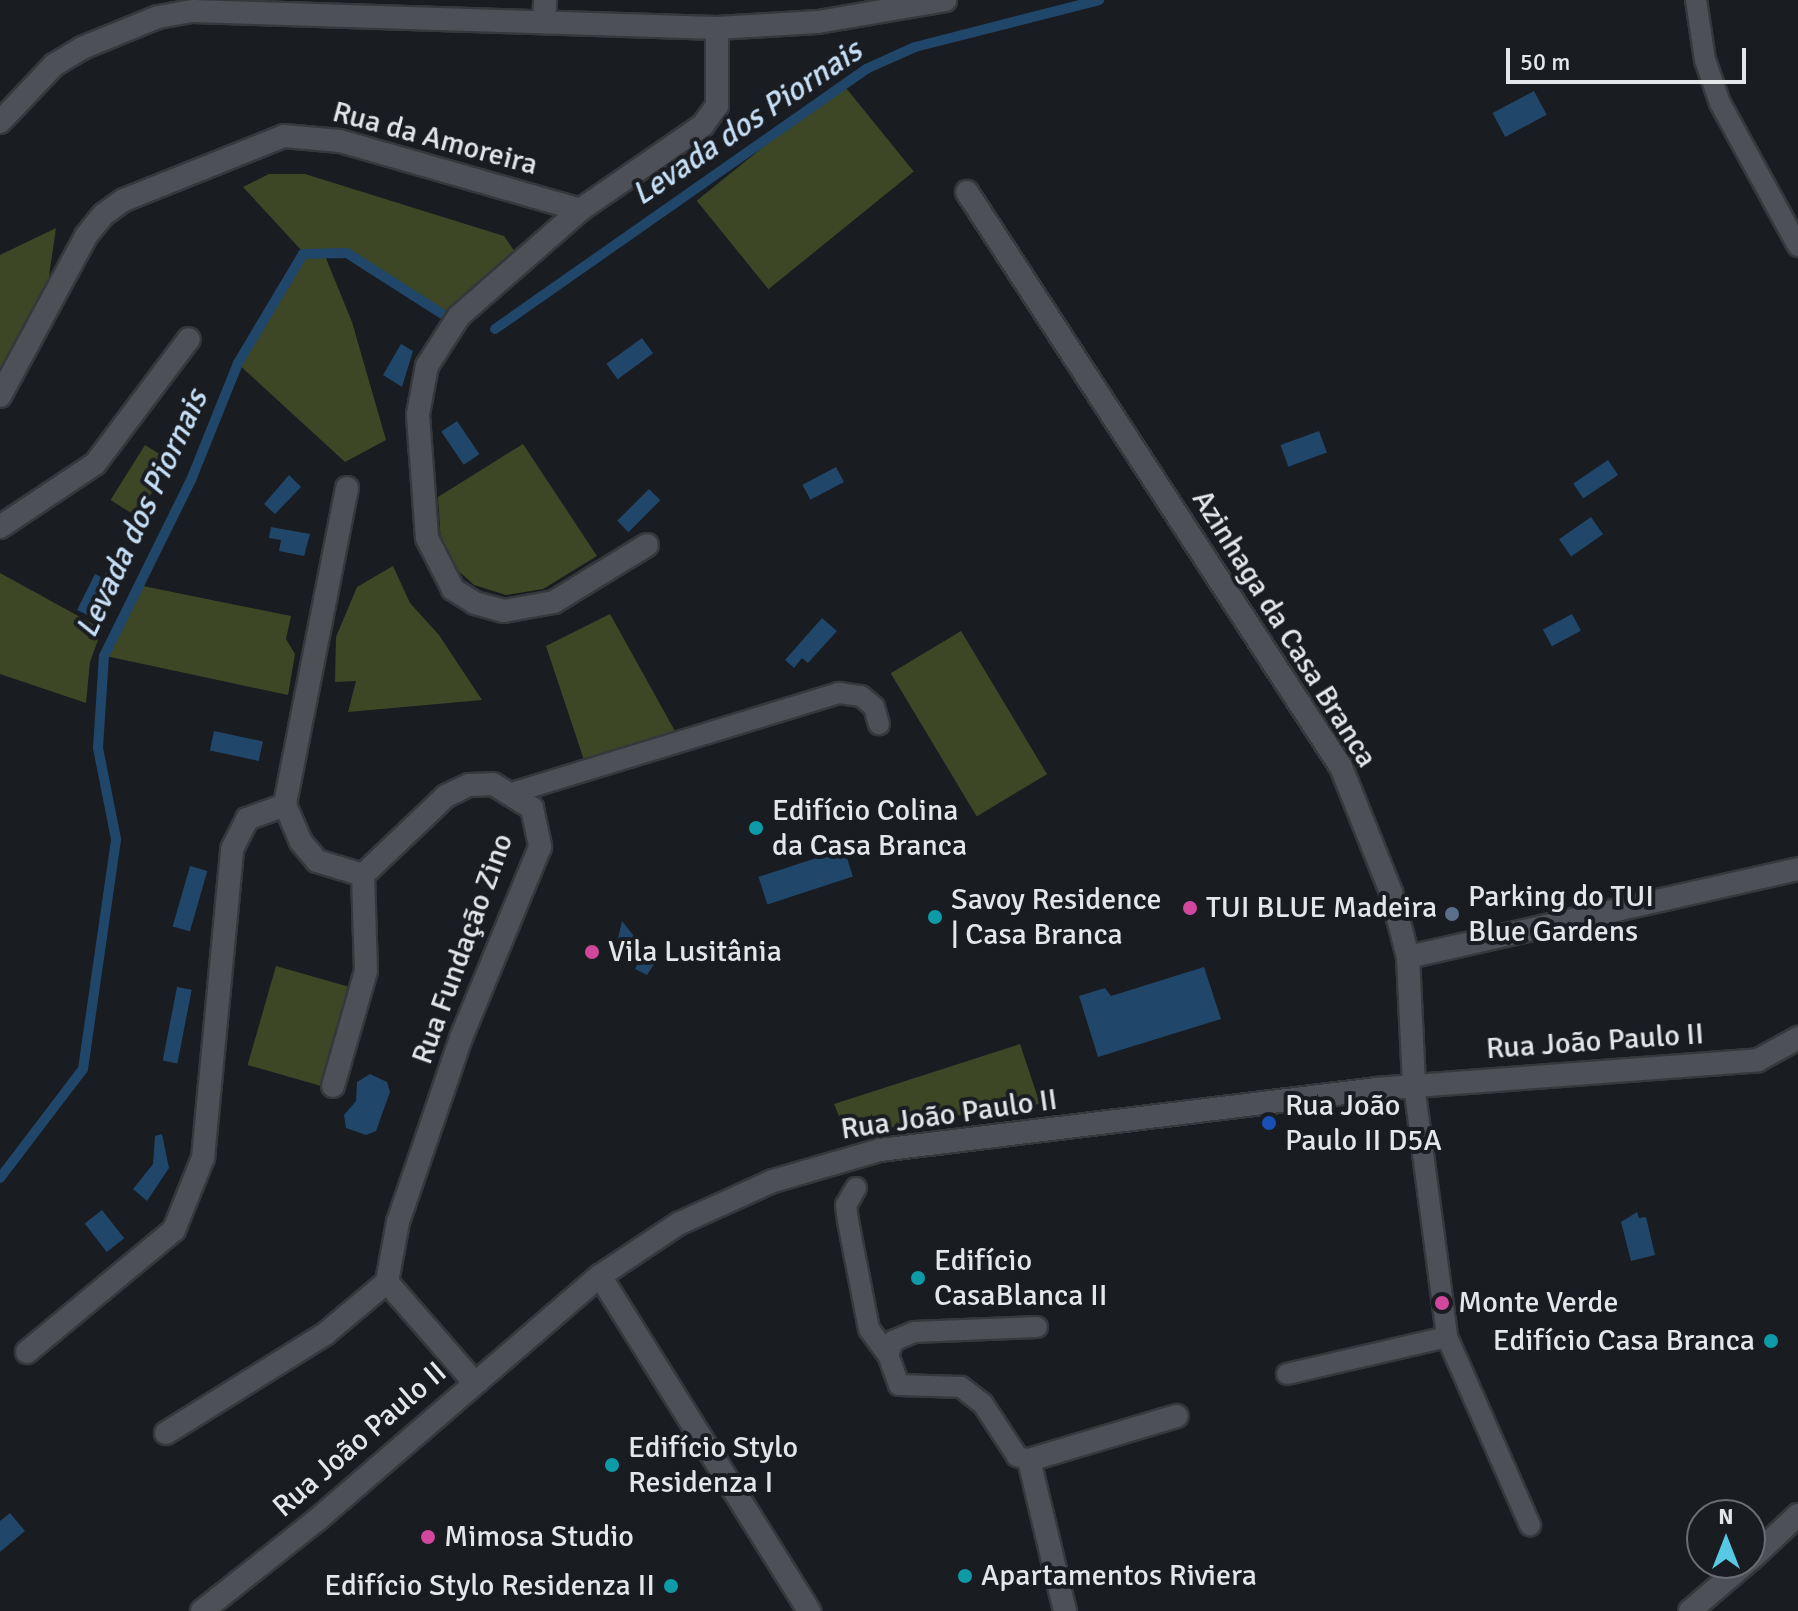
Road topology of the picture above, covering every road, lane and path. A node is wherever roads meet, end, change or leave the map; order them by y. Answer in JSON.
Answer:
{"nodes":[{"id":1,"x":945,"y":0,"type":"edge"},
{"id":2,"x":1696,"y":0,"type":"edge"},
{"id":3,"x":544,"y":11,"type":"edge"},
{"id":4,"x":717,"y":28,"type":"junction"},
{"id":5,"x":0,"y":122,"type":"edge"},
{"id":6,"x":967,"y":192,"type":"dead end"},
{"id":7,"x":580,"y":210,"type":"junction"},
{"id":8,"x":1798,"y":246,"type":"edge"},
{"id":9,"x":189,"y":339,"type":"dead end"},
{"id":10,"x":0,"y":396,"type":"edge"},
{"id":11,"x":347,"y":488,"type":"dead end"},
{"id":12,"x":0,"y":527,"type":"edge"},
{"id":13,"x":647,"y":545,"type":"dead end"},
{"id":14,"x":879,"y":724,"type":"dead end"},
{"id":15,"x":515,"y":792,"type":"junction"},
{"id":16,"x":285,"y":805,"type":"junction"},
{"id":17,"x":1798,"y":869,"type":"edge"},
{"id":18,"x":363,"y":875,"type":"junction"},
{"id":19,"x":1408,"y":957,"type":"junction"},
{"id":20,"x":1798,"y":1038,"type":"edge"},
{"id":21,"x":1414,"y":1085,"type":"junction"},
{"id":22,"x":333,"y":1086,"type":"dead end"},
{"id":23,"x":856,"y":1188,"type":"dead end"},
{"id":24,"x":600,"y":1276,"type":"junction"},
{"id":25,"x":387,"y":1282,"type":"junction"},
{"id":26,"x":1037,"y":1327,"type":"dead end"},
{"id":27,"x":1447,"y":1337,"type":"junction"},
{"id":28,"x":27,"y":1352,"type":"dead end"},
{"id":29,"x":888,"y":1355,"type":"junction"},
{"id":30,"x":1287,"y":1374,"type":"dead end"},
{"id":31,"x":473,"y":1381,"type":"junction"},
{"id":32,"x":1177,"y":1416,"type":"dead end"},
{"id":33,"x":166,"y":1433,"type":"dead end"},
{"id":34,"x":1029,"y":1460,"type":"junction"},
{"id":35,"x":1798,"y":1515,"type":"edge"},
{"id":36,"x":1530,"y":1525,"type":"dead end"},
{"id":37,"x":1766,"y":1544,"type":"edge"},
{"id":38,"x":1731,"y":1579,"type":"edge"},
{"id":39,"x":1705,"y":1607,"type":"edge"},
{"id":40,"x":202,"y":1611,"type":"edge"},
{"id":41,"x":809,"y":1611,"type":"edge"},
{"id":42,"x":1065,"y":1611,"type":"edge"}],
"edges":[{"from":1,"to":4,"type":"street"},
{"from":2,"to":8,"type":"lane"},
{"from":3,"to":4,"type":"street"},
{"from":3,"to":5,"type":"street"},
{"from":4,"to":7,"type":"street"},
{"from":6,"to":19,"type":"street","name":"Azinhaga da Casa Branca"},
{"from":7,"to":10,"type":"street","name":"Rua da Amoreira"},
{"from":7,"to":13,"type":"street"},
{"from":9,"to":12,"type":"street"},
{"from":11,"to":16,"type":"street"},
{"from":14,"to":15,"type":"lane"},
{"from":15,"to":18,"type":"street","name":"Rua Fundação Zino"},
{"from":15,"to":25,"type":"street","name":"Rua Fundação Zino"},
{"from":16,"to":18,"type":"street"},
{"from":16,"to":28,"type":"street"},
{"from":17,"to":19,"type":"street"},
{"from":18,"to":22,"type":"street"},
{"from":19,"to":21,"type":"street","name":"Azinhaga da Casa Branca"},
{"from":20,"to":21,"type":"street","name":"Rua João Paulo II"},
{"from":21,"to":24,"type":"street","name":"Rua João Paulo II"},
{"from":21,"to":27,"type":"lane","name":"Azinhaga da Casa Branca"},
{"from":23,"to":29,"type":"lane"},
{"from":24,"to":31,"type":"street","name":"Rua João Paulo II"},
{"from":24,"to":41,"type":"street"},
{"from":25,"to":31,"type":"street"},
{"from":25,"to":33,"type":"street"},
{"from":26,"to":29,"type":"lane"},
{"from":27,"to":30,"type":"lane"},
{"from":27,"to":36,"type":"lane","name":"Azinhaga da Casa Branca"},
{"from":29,"to":34,"type":"lane"},
{"from":31,"to":40,"type":"street","name":"Rua João Paulo II"},
{"from":32,"to":34,"type":"street"},
{"from":34,"to":42,"type":"street"},
{"from":35,"to":37,"type":"street"},
{"from":38,"to":39,"type":"street"}]}
